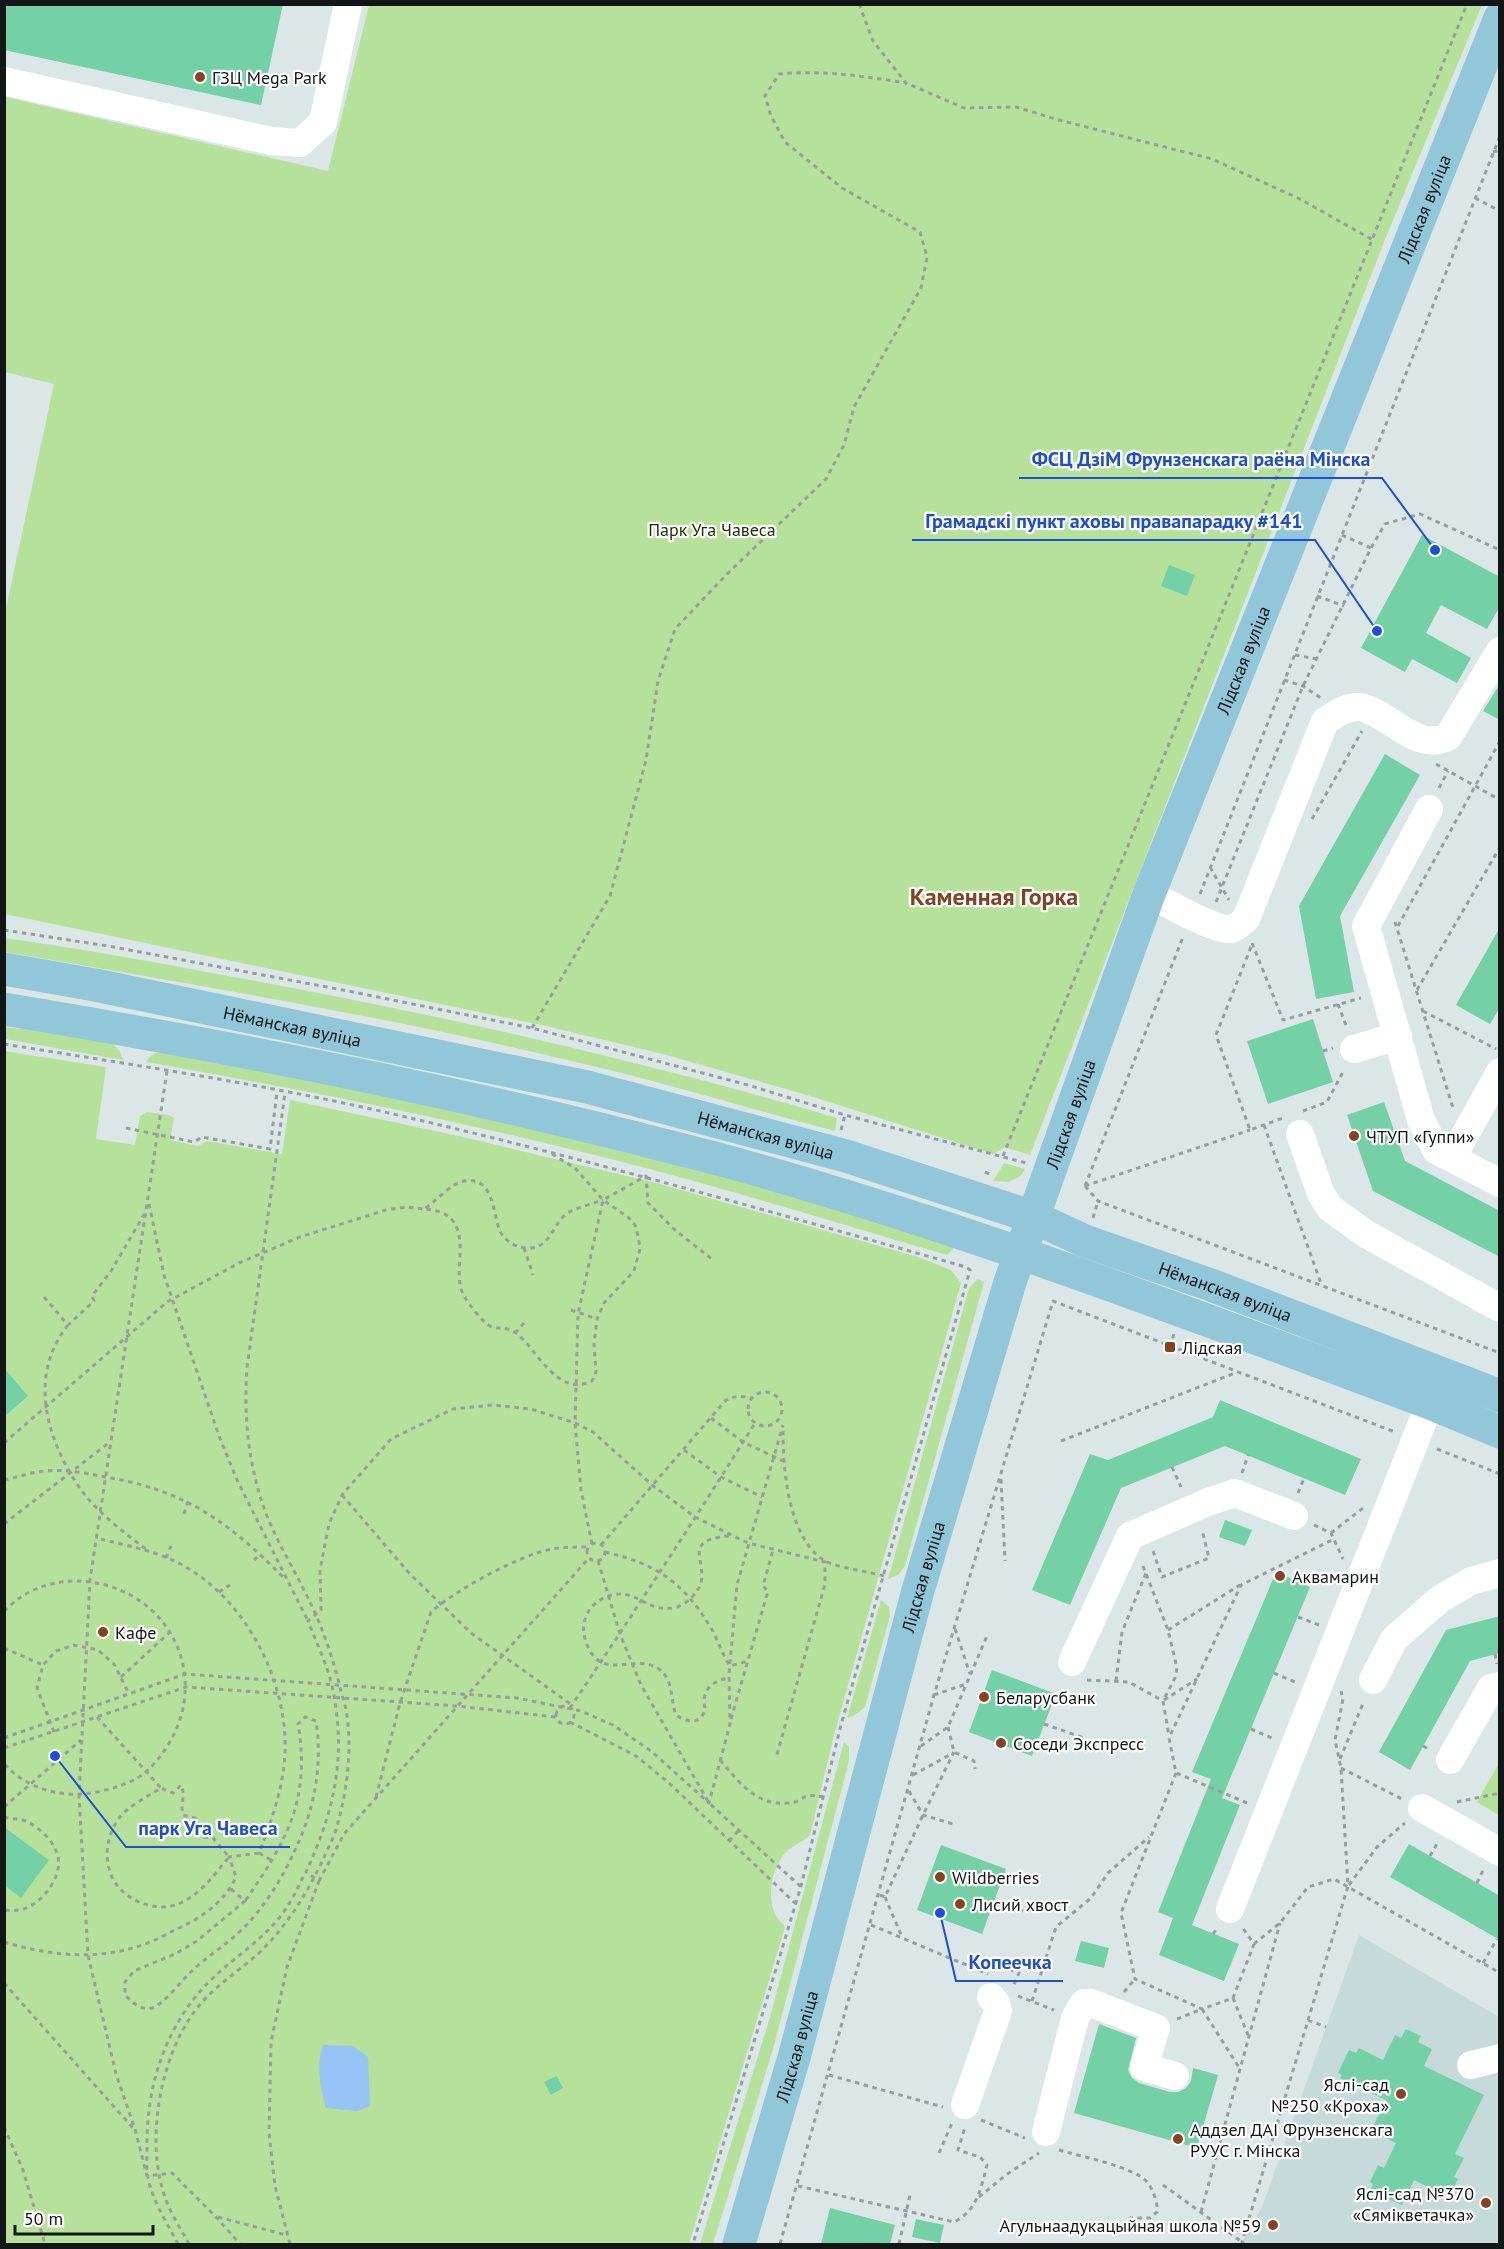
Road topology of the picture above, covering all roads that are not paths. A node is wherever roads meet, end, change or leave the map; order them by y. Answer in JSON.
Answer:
{"nodes":[{"id":1,"x":348,"y":4,"type":"edge"},
{"id":2,"x":1500,"y":18,"type":"edge"},
{"id":3,"x":4,"y":81,"type":"edge"},
{"id":4,"x":1500,"y":651,"type":"edge"},
{"id":5,"x":1429,"y":809,"type":"dead end"},
{"id":6,"x":1149,"y":894,"type":"junction"},
{"id":7,"x":4,"y":969,"type":"edge"},
{"id":8,"x":4,"y":1009,"type":"edge"},
{"id":9,"x":1398,"y":1036,"type":"junction"},
{"id":10,"x":1354,"y":1049,"type":"road end"},
{"id":11,"x":1500,"y":1072,"type":"edge"},
{"id":12,"x":1297,"y":1120,"type":"road end"},
{"id":13,"x":1457,"y":1148,"type":"junction"},
{"id":14,"x":1500,"y":1183,"type":"edge"},
{"id":15,"x":1033,"y":1218,"type":"junction"},
{"id":16,"x":1021,"y":1253,"type":"junction"},
{"id":17,"x":1500,"y":1308,"type":"edge"},
{"id":18,"x":1500,"y":1396,"type":"edge"},
{"id":19,"x":1430,"y":1403,"type":"junction"},
{"id":20,"x":1500,"y":1432,"type":"edge"},
{"id":21,"x":1303,"y":1520,"type":"road end"},
{"id":22,"x":1500,"y":1573,"type":"edge"},
{"id":23,"x":1077,"y":1671,"type":"road end"},
{"id":24,"x":1373,"y":1680,"type":"road end"},
{"id":25,"x":1500,"y":1686,"type":"edge"},
{"id":26,"x":1450,"y":1760,"type":"dead end"},
{"id":27,"x":1422,"y":1808,"type":"road end"},
{"id":28,"x":1500,"y":1852,"type":"edge"},
{"id":29,"x":1230,"y":1909,"type":"road end"},
{"id":30,"x":994,"y":1988,"type":"road end"},
{"id":31,"x":1500,"y":2058,"type":"edge"},
{"id":32,"x":1471,"y":2065,"type":"dead end"},
{"id":33,"x":1175,"y":2076,"type":"dead end"},
{"id":34,"x":961,"y":2113,"type":"road end"},
{"id":35,"x":1044,"y":2140,"type":"road end"},
{"id":36,"x":739,"y":2244,"type":"edge"}],
"edges":[{"from":1,"to":3,"type":"lane"},
{"from":2,"to":6,"type":"main road","name":"Лідская вуліца"},
{"from":4,"to":6,"type":"lane"},
{"from":5,"to":9,"type":"lane"},
{"from":6,"to":15,"type":"main road","name":"Лідская вуліца"},
{"from":7,"to":15,"type":"main road","name":"Нёманская вуліца"},
{"from":8,"to":16,"type":"main road","name":"Нёманская вуліца"},
{"from":9,"to":10,"type":"lane"},
{"from":9,"to":13,"type":"lane"},
{"from":11,"to":13,"type":"lane"},
{"from":12,"to":17,"type":"lane"},
{"from":13,"to":14,"type":"lane"},
{"from":15,"to":16,"type":"main road","name":"Лідская вуліца"},
{"from":15,"to":18,"type":"main road","name":"Нёманская вуліца"},
{"from":16,"to":19,"type":"main road","name":"Нёманская вуліца"},
{"from":16,"to":36,"type":"main road","name":"Лідская вуліца"},
{"from":19,"to":20,"type":"main road","name":"Нёманская вуліца"},
{"from":19,"to":29,"type":"lane"},
{"from":21,"to":23,"type":"lane"},
{"from":22,"to":24,"type":"lane"},
{"from":25,"to":26,"type":"lane"},
{"from":27,"to":28,"type":"lane"},
{"from":30,"to":34,"type":"lane"},
{"from":31,"to":32,"type":"lane"},
{"from":33,"to":35,"type":"lane"}]}
